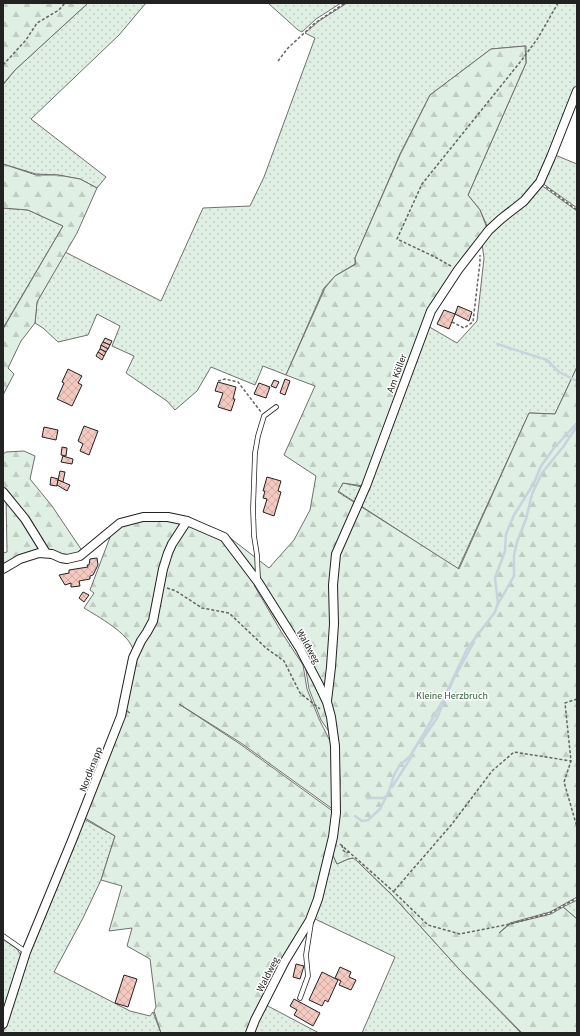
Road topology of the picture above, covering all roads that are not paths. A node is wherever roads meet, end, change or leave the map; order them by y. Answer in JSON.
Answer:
{"nodes":[{"id":1,"x":577,"y":91,"type":"edge"},
{"id":2,"x":276,"y":406,"type":"dead end"},
{"id":3,"x":3,"y":492,"type":"edge"},
{"id":4,"x":187,"y":521,"type":"junction"},
{"id":5,"x":46,"y":553,"type":"junction"},
{"id":6,"x":3,"y":569,"type":"edge"},
{"id":7,"x":258,"y":582,"type":"junction"},
{"id":8,"x":327,"y":702,"type":"junction"},
{"id":9,"x":310,"y":920,"type":"junction"},
{"id":10,"x":3,"y":936,"type":"edge"},
{"id":11,"x":26,"y":952,"type":"junction"},
{"id":12,"x":300,"y":998,"type":"dead end"},
{"id":13,"x":3,"y":1024,"type":"edge"},
{"id":14,"x":250,"y":1033,"type":"edge"}],
"edges":[{"from":1,"to":8,"type":"street","name":"Am Köller"},
{"from":2,"to":7,"type":"lane"},
{"from":3,"to":5,"type":"street"},
{"from":4,"to":5,"type":"street","name":"Waldweg"},
{"from":4,"to":7,"type":"street","name":"Waldweg"},
{"from":4,"to":11,"type":"street","name":"Nordknapp"},
{"from":5,"to":6,"type":"street"},
{"from":7,"to":8,"type":"street","name":"Waldweg"},
{"from":8,"to":9,"type":"street","name":"Waldweg"},
{"from":9,"to":12,"type":"lane"},
{"from":9,"to":14,"type":"street","name":"Waldweg"},
{"from":10,"to":11,"type":"lane"},
{"from":11,"to":13,"type":"street","name":"Nordknapp"}]}
